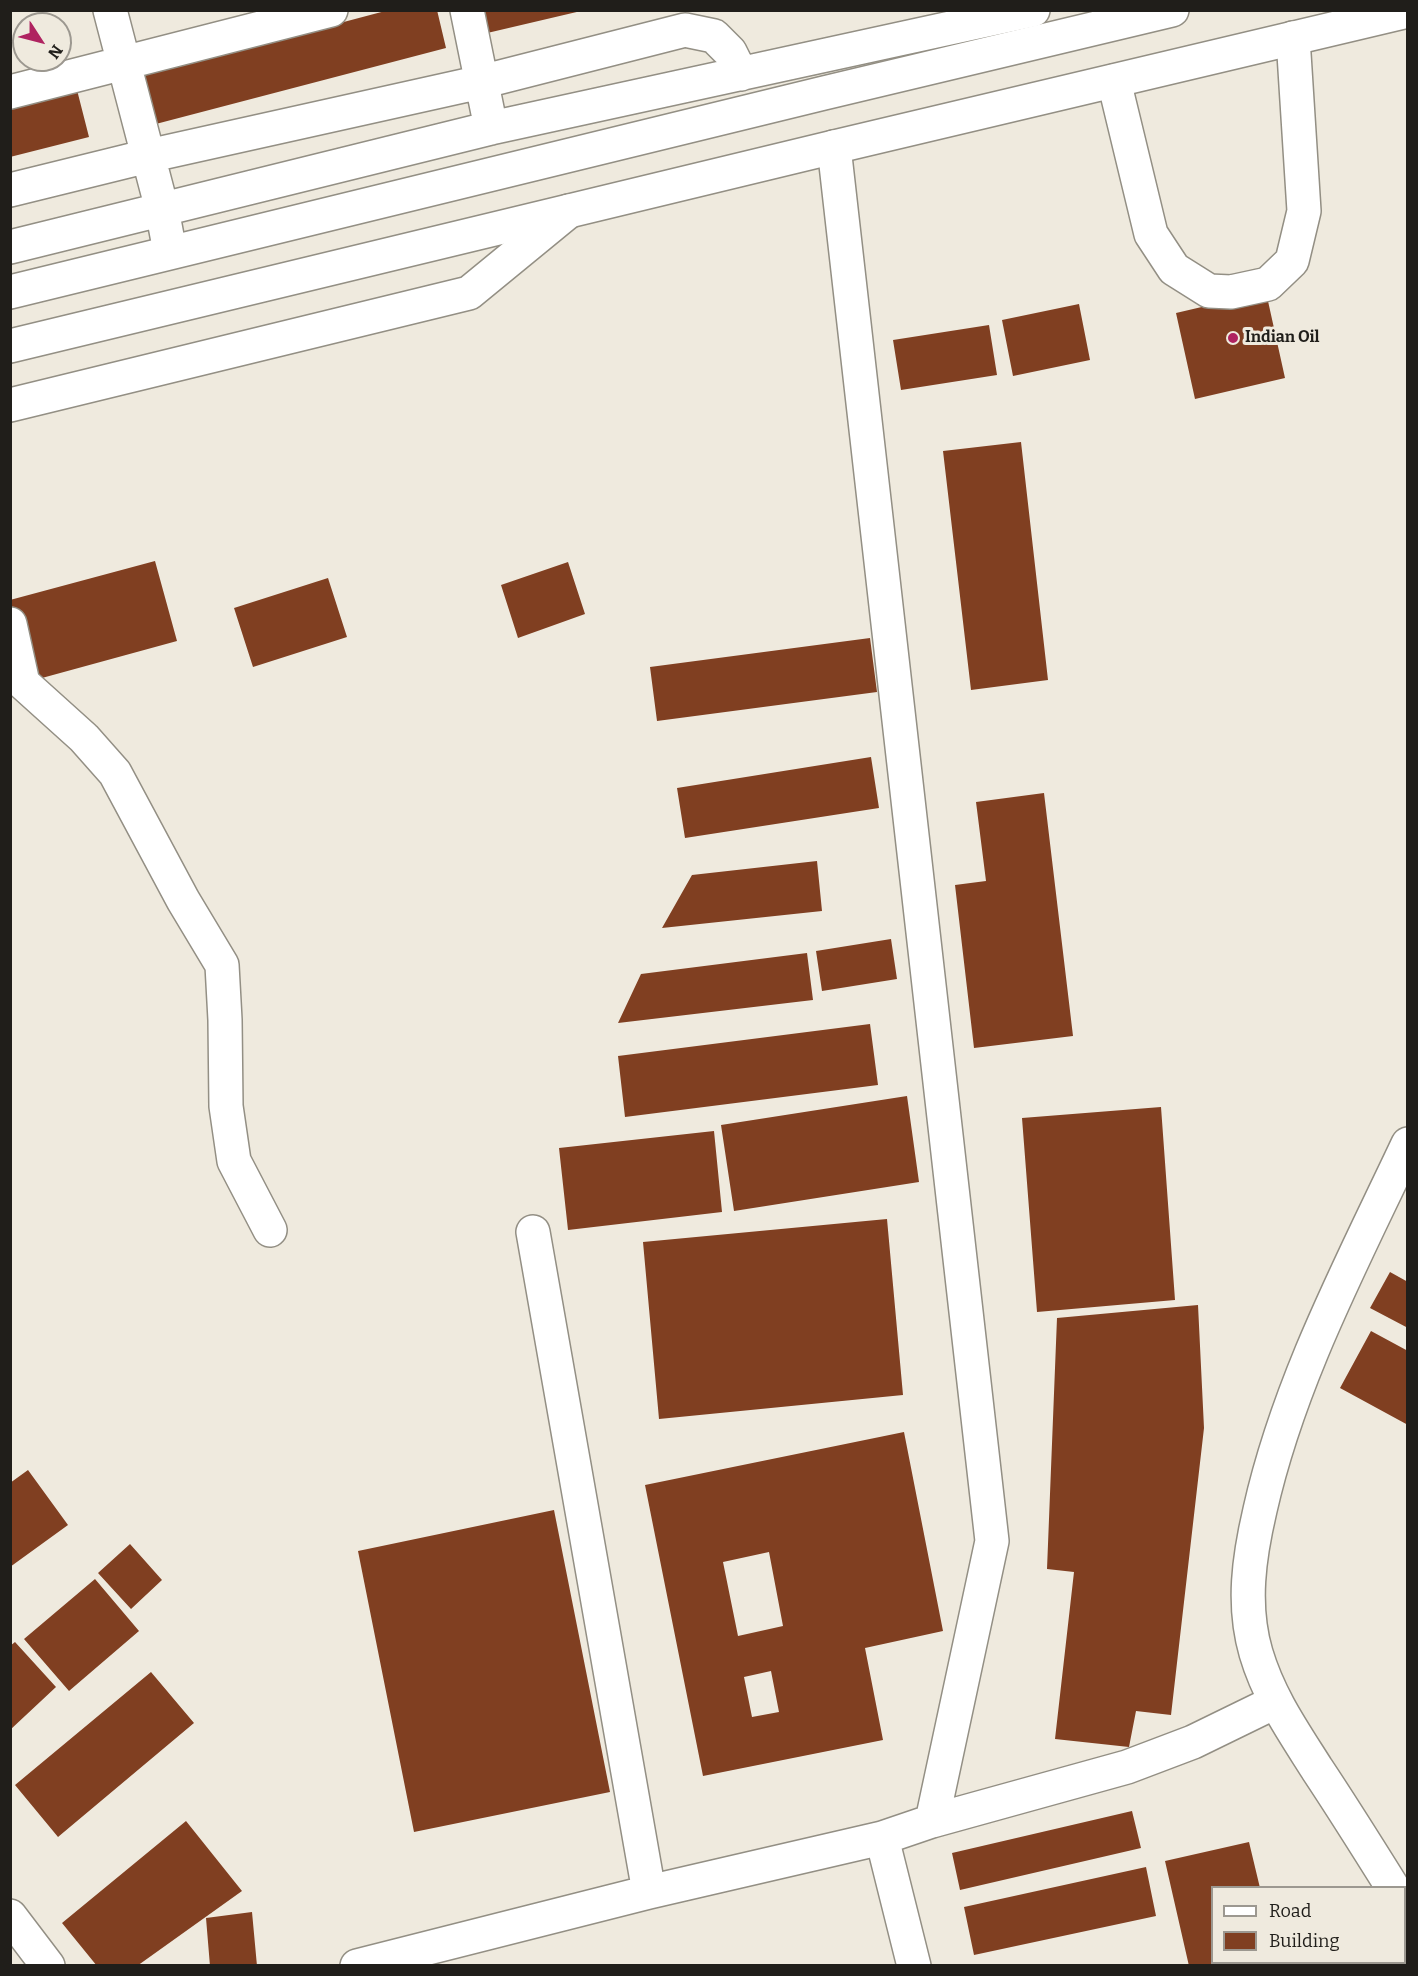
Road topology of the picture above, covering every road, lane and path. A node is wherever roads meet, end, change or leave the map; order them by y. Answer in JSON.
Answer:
{"nodes":[{"id":1,"x":110,"y":10,"type":"edge"},
{"id":2,"x":331,"y":10,"type":"edge"},
{"id":3,"x":467,"y":10,"type":"edge"},
{"id":4,"x":1033,"y":10,"type":"edge"},
{"id":5,"x":1172,"y":10,"type":"edge"},
{"id":6,"x":1407,"y":11,"type":"edge"},
{"id":7,"x":1293,"y":38,"type":"junction"},
{"id":8,"x":123,"y":62,"type":"junction"},
{"id":9,"x":741,"y":74,"type":"junction"},
{"id":10,"x":1114,"y":81,"type":"junction"},
{"id":11,"x":481,"y":82,"type":"junction"},
{"id":12,"x":10,"y":92,"type":"edge"},
{"id":13,"x":491,"y":128,"type":"junction"},
{"id":14,"x":834,"y":147,"type":"junction"},
{"id":15,"x":148,"y":156,"type":"junction"},
{"id":16,"x":10,"y":190,"type":"edge"},
{"id":17,"x":162,"y":209,"type":"junction"},
{"id":18,"x":569,"y":210,"type":"junction"},
{"id":19,"x":10,"y":246,"type":"edge"},
{"id":20,"x":171,"y":252,"type":"junction"},
{"id":21,"x":10,"y":292,"type":"edge"},
{"id":22,"x":10,"y":346,"type":"edge"},
{"id":23,"x":10,"y":405,"type":"edge"},
{"id":24,"x":10,"y":624,"type":"edge"},
{"id":25,"x":1407,"y":1144,"type":"edge"},
{"id":26,"x":270,"y":1230,"type":"dead end"},
{"id":27,"x":533,"y":1232,"type":"dead end"},
{"id":28,"x":1275,"y":1702,"type":"junction"},
{"id":29,"x":932,"y":1821,"type":"junction"},
{"id":30,"x":882,"y":1838,"type":"junction"},
{"id":31,"x":1392,"y":1886,"type":"edge"},
{"id":32,"x":649,"y":1892,"type":"junction"},
{"id":33,"x":10,"y":1916,"type":"edge"},
{"id":34,"x":370,"y":1964,"type":"edge"},
{"id":35,"x":48,"y":1965,"type":"edge"},
{"id":36,"x":914,"y":1965,"type":"edge"}],
"edges":[{"from":1,"to":8,"type":"main road"},
{"from":2,"to":8,"type":"main road"},
{"from":3,"to":11,"type":"main road"},
{"from":4,"to":9,"type":"main road"},
{"from":5,"to":20,"type":"main road"},
{"from":6,"to":7,"type":"main road"},
{"from":7,"to":10,"type":"main road"},
{"from":7,"to":10,"type":"main road"},
{"from":8,"to":12,"type":"main road"},
{"from":8,"to":15,"type":"main road"},
{"from":9,"to":11,"type":"main road"},
{"from":9,"to":13,"type":"main road"},
{"from":10,"to":14,"type":"main road"},
{"from":11,"to":13,"type":"main road"},
{"from":11,"to":15,"type":"main road"},
{"from":13,"to":17,"type":"main road"},
{"from":14,"to":18,"type":"main road"},
{"from":14,"to":29,"type":"main road"},
{"from":15,"to":16,"type":"main road"},
{"from":15,"to":17,"type":"main road"},
{"from":17,"to":19,"type":"main road"},
{"from":17,"to":20,"type":"main road"},
{"from":18,"to":22,"type":"main road"},
{"from":18,"to":23,"type":"main road"},
{"from":20,"to":21,"type":"main road"},
{"from":24,"to":26,"type":"main road"},
{"from":25,"to":28,"type":"main road"},
{"from":27,"to":32,"type":"main road"},
{"from":28,"to":29,"type":"main road"},
{"from":28,"to":31,"type":"main road"},
{"from":29,"to":30,"type":"main road"},
{"from":30,"to":32,"type":"main road"},
{"from":30,"to":36,"type":"main road"},
{"from":32,"to":34,"type":"main road"},
{"from":33,"to":35,"type":"main road"}]}
